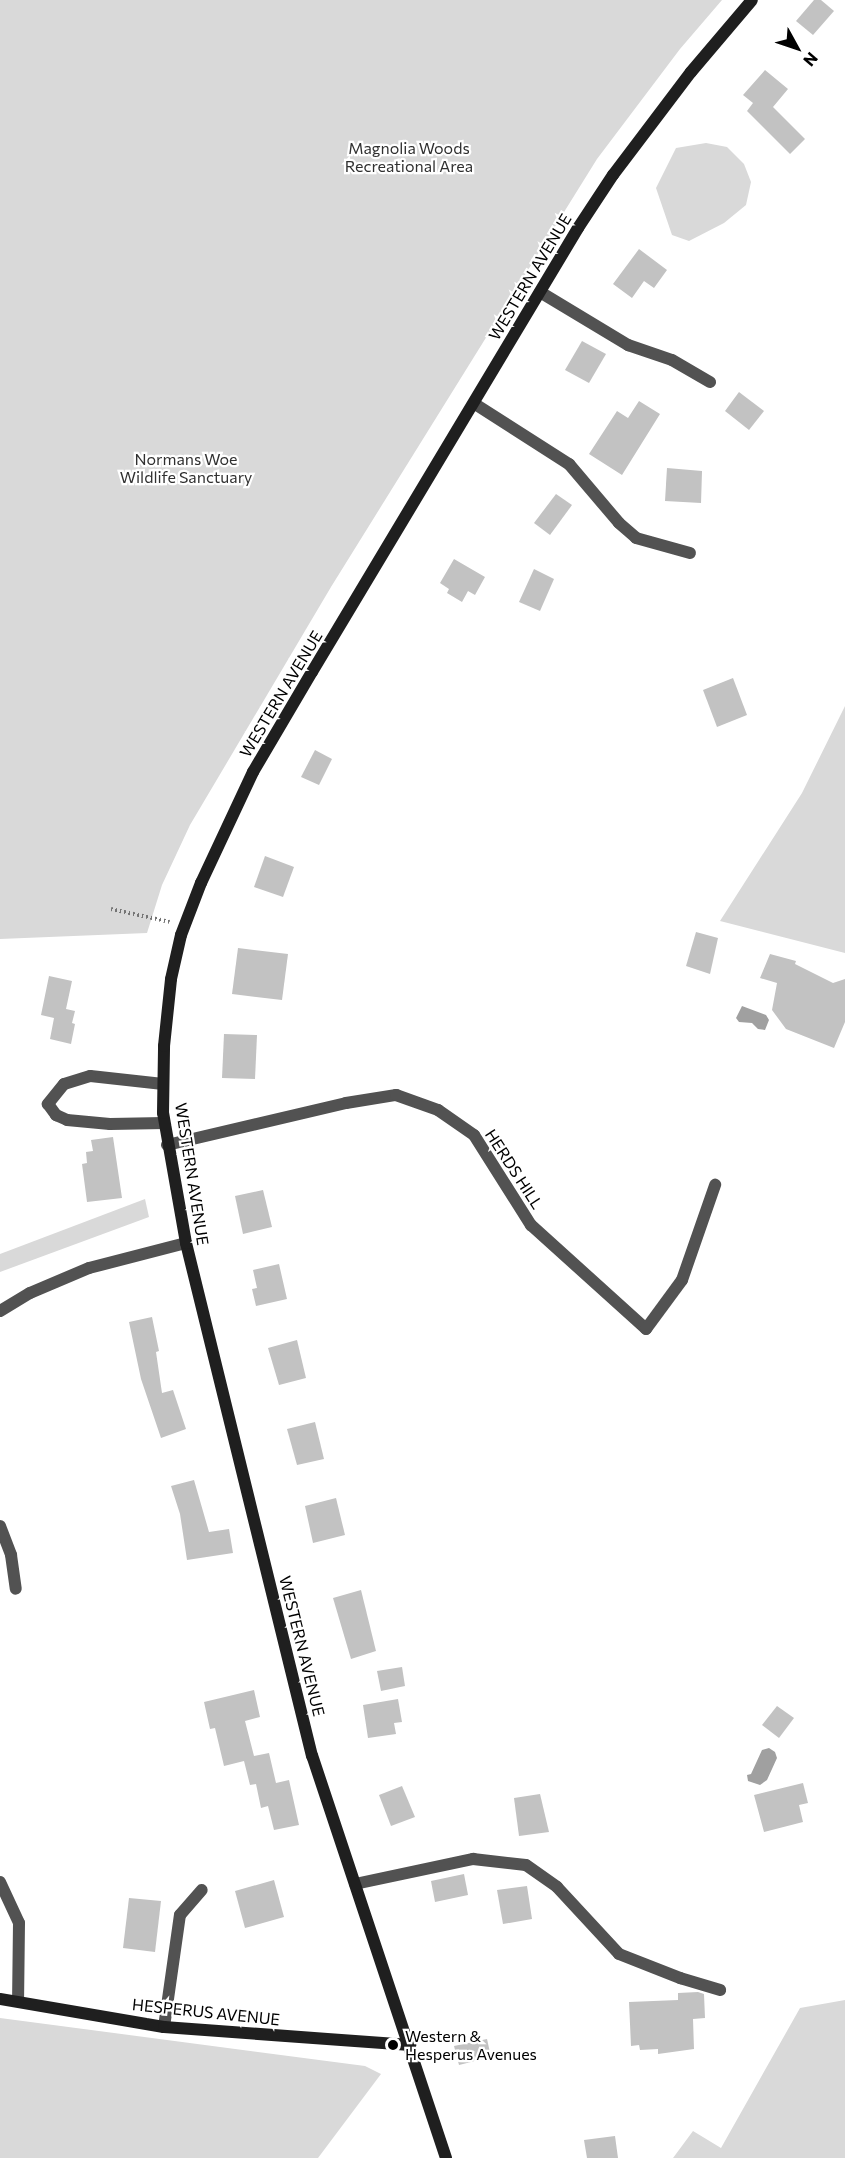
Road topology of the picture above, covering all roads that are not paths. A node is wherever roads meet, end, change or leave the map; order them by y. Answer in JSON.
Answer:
{"nodes":[{"id":1,"x":752,"y":0,"type":"edge"},
{"id":2,"x":540,"y":292,"type":"junction"},
{"id":3,"x":710,"y":382,"type":"dead end"},
{"id":4,"x":475,"y":404,"type":"junction"},
{"id":5,"x":690,"y":553,"type":"dead end"},
{"id":6,"x":163,"y":1084,"type":"junction"},
{"id":7,"x":164,"y":1123,"type":"junction"},
{"id":8,"x":167,"y":1145,"type":"junction"},
{"id":9,"x":716,"y":1185,"type":"dead end"},
{"id":10,"x":186,"y":1243,"type":"junction"},
{"id":11,"x":0,"y":1311,"type":"edge"},
{"id":12,"x":0,"y":1527,"type":"edge"},
{"id":13,"x":16,"y":1589,"type":"dead end"},
{"id":14,"x":0,"y":1882,"type":"edge"},
{"id":15,"x":355,"y":1884,"type":"junction"},
{"id":16,"x":202,"y":1890,"type":"dead end"},
{"id":17,"x":720,"y":1990,"type":"dead end"},
{"id":18,"x":0,"y":1999,"type":"edge"},
{"id":19,"x":18,"y":2001,"type":"junction"},
{"id":20,"x":164,"y":2027,"type":"junction"},
{"id":21,"x":410,"y":2045,"type":"junction"},
{"id":22,"x":446,"y":2158,"type":"edge"}],
"edges":[{"from":1,"to":2,"type":"main road","name":"WESTERN AVENUE"},
{"from":2,"to":3,"type":"street"},
{"from":2,"to":4,"type":"main road","name":"WESTERN AVENUE"},
{"from":4,"to":5,"type":"street"},
{"from":4,"to":6,"type":"main road","name":"WESTERN AVENUE"},
{"from":6,"to":7,"type":"main road","name":"WESTERN AVENUE"},
{"from":6,"to":7,"type":"street"},
{"from":7,"to":8,"type":"main road","name":"WESTERN AVENUE"},
{"from":8,"to":9,"type":"street","name":"HERDS HILL"},
{"from":8,"to":10,"type":"main road","name":"WESTERN AVENUE"},
{"from":10,"to":11,"type":"street"},
{"from":10,"to":15,"type":"main road","name":"WESTERN AVENUE"},
{"from":12,"to":13,"type":"street"},
{"from":14,"to":19,"type":"street"},
{"from":15,"to":17,"type":"street"},
{"from":15,"to":21,"type":"main road","name":"WESTERN AVENUE"},
{"from":16,"to":20,"type":"street"},
{"from":18,"to":19,"type":"main road","name":"HESPERUS AVENUE"},
{"from":19,"to":20,"type":"main road","name":"HESPERUS AVENUE"},
{"from":20,"to":21,"type":"main road","name":"HESPERUS AVENUE"},
{"from":21,"to":22,"type":"main road","name":"WESTERN AVENUE"}]}
